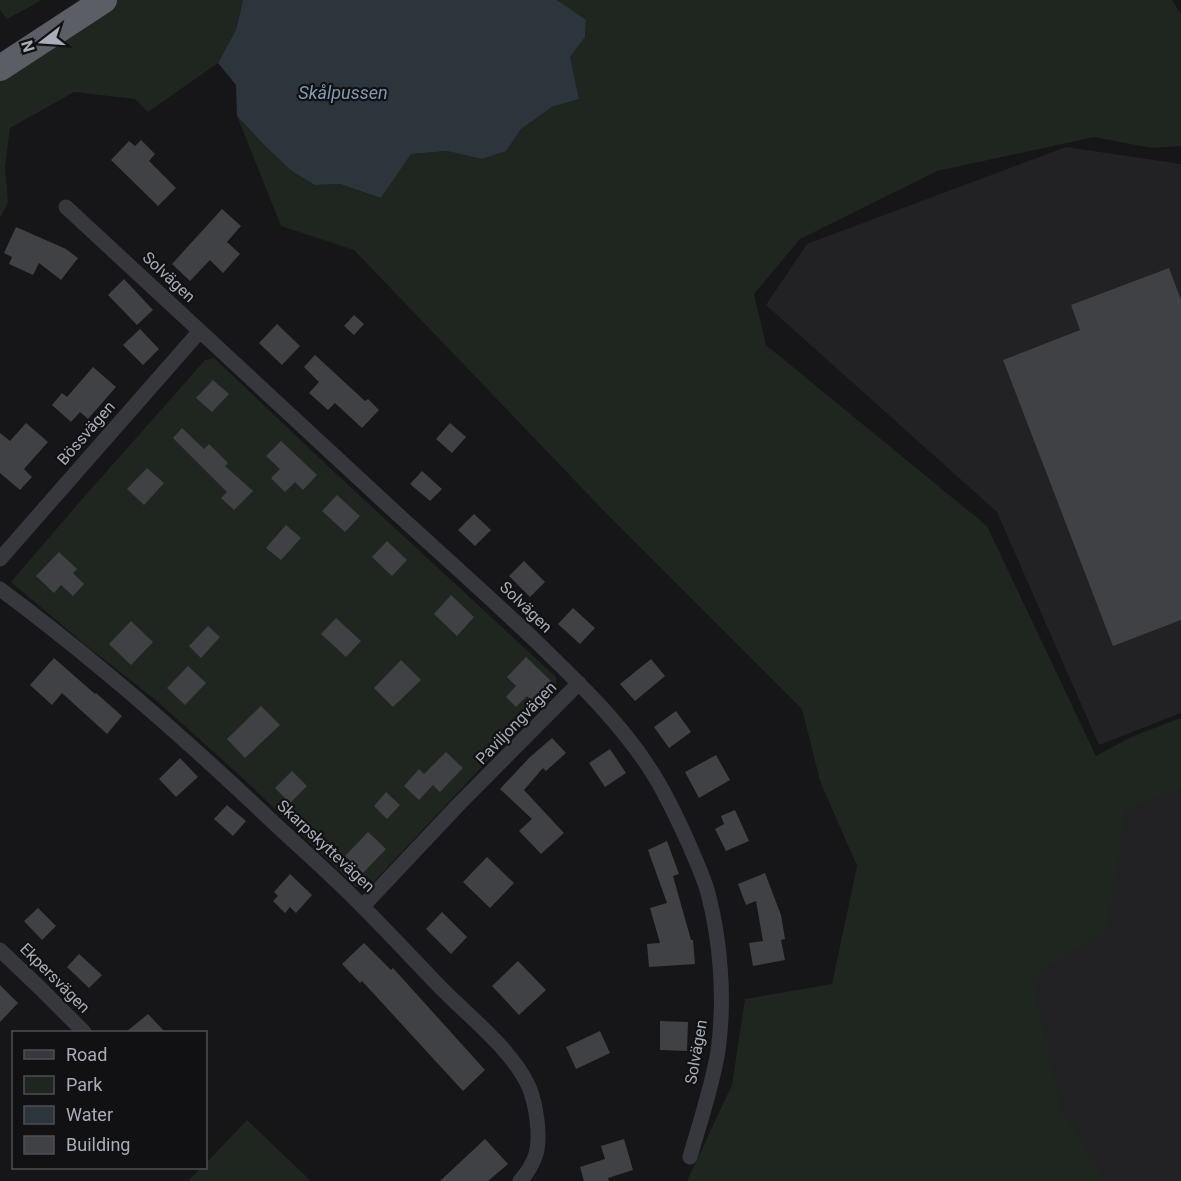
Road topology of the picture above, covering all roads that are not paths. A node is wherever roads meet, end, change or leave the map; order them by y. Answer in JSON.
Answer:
{"nodes":[{"id":1,"x":104,"y":0,"type":"edge"},
{"id":2,"x":0,"y":68,"type":"edge"},
{"id":3,"x":66,"y":207,"type":"dead end"},
{"id":4,"x":200,"y":331,"type":"junction"},
{"id":5,"x":0,"y":559,"type":"edge"},
{"id":6,"x":0,"y":589,"type":"edge"},
{"id":7,"x":579,"y":683,"type":"junction"},
{"id":8,"x":363,"y":906,"type":"junction"},
{"id":9,"x":0,"y":950,"type":"edge"},
{"id":10,"x":83,"y":1031,"type":"edge"},
{"id":11,"x":690,"y":1157,"type":"dead end"},
{"id":12,"x":520,"y":1181,"type":"edge"}],
"edges":[{"from":1,"to":2,"type":"highway"},
{"from":3,"to":4,"type":"street","name":"Solvägen"},
{"from":4,"to":5,"type":"street","name":"Bössvägen"},
{"from":4,"to":7,"type":"street","name":"Solvägen"},
{"from":6,"to":8,"type":"street","name":"Skarpskyttevägen"},
{"from":7,"to":8,"type":"street","name":"Paviljongvägen"},
{"from":7,"to":11,"type":"street","name":"Solvägen"},
{"from":8,"to":12,"type":"street","name":"Skarpskyttevägen"},
{"from":9,"to":10,"type":"street","name":"Ekpersvägen"}]}
